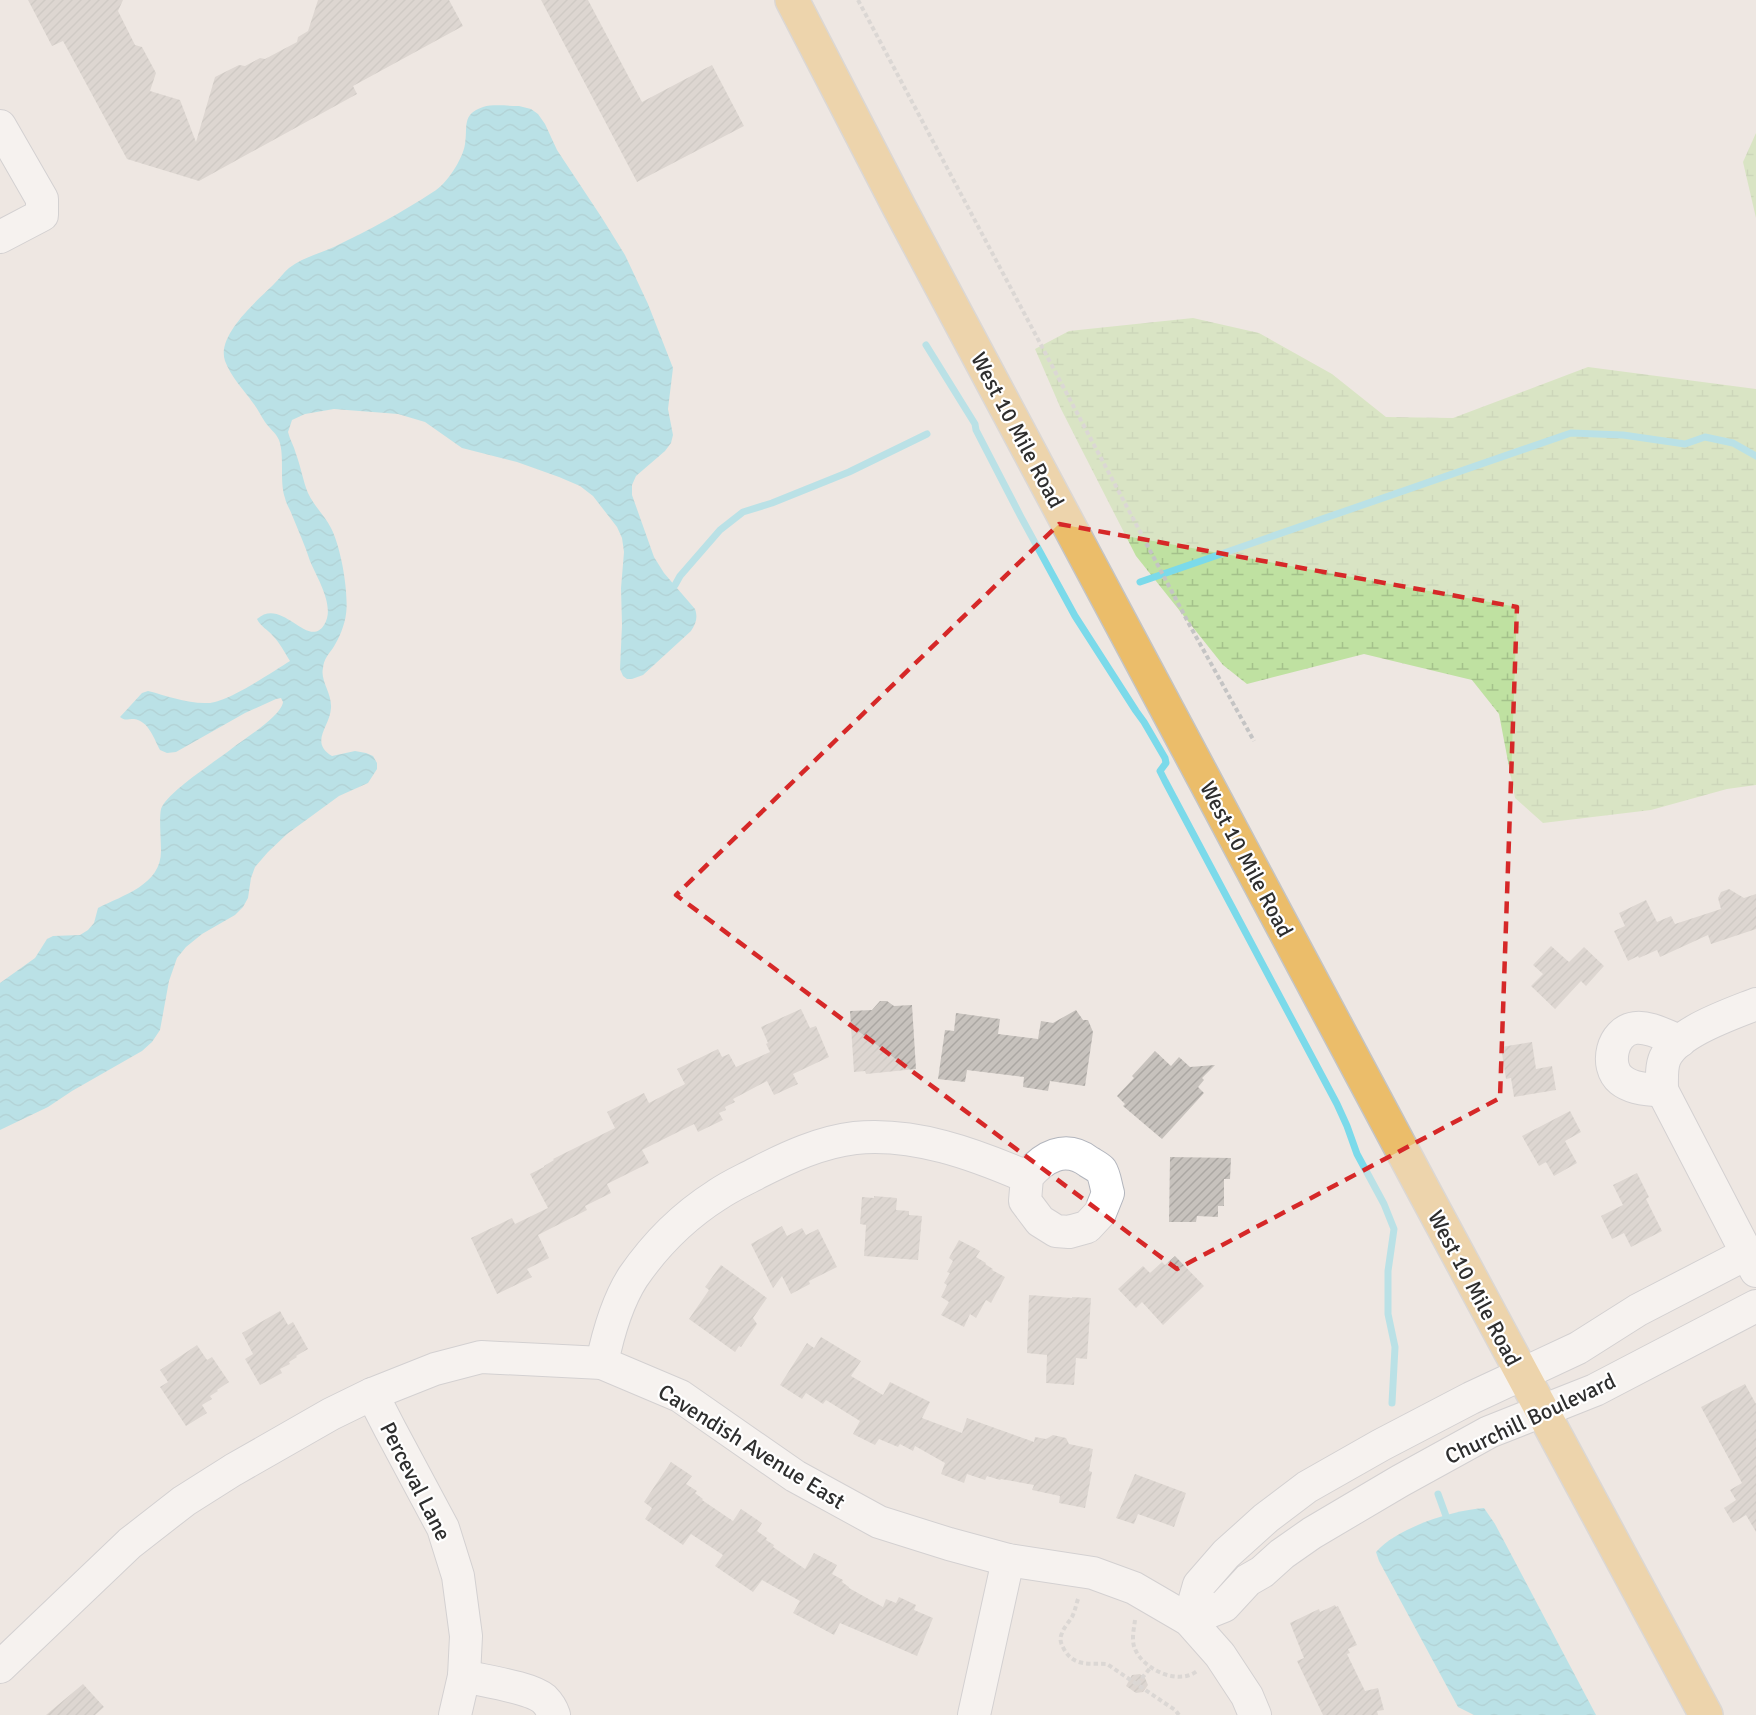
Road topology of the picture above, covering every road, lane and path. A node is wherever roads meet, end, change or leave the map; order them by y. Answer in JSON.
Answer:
{"nodes":[{"id":1,"x":792,"y":0,"type":"edge"},
{"id":2,"x":858,"y":0,"type":"edge"},
{"id":3,"x":0,"y":126,"type":"edge"},
{"id":4,"x":0,"y":237,"type":"edge"},
{"id":5,"x":1254,"y":741,"type":"dead end"},
{"id":6,"x":1756,"y":1004,"type":"edge"},
{"id":7,"x":1672,"y":1050,"type":"junction"},
{"id":8,"x":1662,"y":1090,"type":"junction"},
{"id":9,"x":1027,"y":1177,"type":"dead end"},
{"id":10,"x":1751,"y":1263,"type":"edge"},
{"id":11,"x":1756,"y":1306,"type":"edge"},
{"id":12,"x":1638,"y":1310,"type":"junction"},
{"id":13,"x":1661,"y":1354,"type":"junction"},
{"id":14,"x":602,"y":1363,"type":"junction"},
{"id":15,"x":1522,"y":1374,"type":"junction"},
{"id":16,"x":372,"y":1394,"type":"junction"},
{"id":17,"x":1542,"y":1412,"type":"junction"},
{"id":18,"x":1381,"y":1445,"type":"junction"},
{"id":19,"x":1400,"y":1481,"type":"junction"},
{"id":20,"x":1008,"y":1560,"type":"junction"},
{"id":21,"x":1078,"y":1599,"type":"dead end"},
{"id":22,"x":1135,"y":1620,"type":"dead end"},
{"id":23,"x":1189,"y":1620,"type":"junction"},
{"id":24,"x":0,"y":1667,"type":"edge"},
{"id":25,"x":1151,"y":1667,"type":"junction"},
{"id":26,"x":1197,"y":1671,"type":"dead end"},
{"id":27,"x":464,"y":1676,"type":"junction"},
{"id":28,"x":1137,"y":1684,"type":"junction"},
{"id":29,"x":455,"y":1715,"type":"edge"},
{"id":30,"x":554,"y":1715,"type":"edge"},
{"id":31,"x":974,"y":1715,"type":"edge"},
{"id":32,"x":1179,"y":1715,"type":"edge"},
{"id":33,"x":1255,"y":1715,"type":"edge"},
{"id":34,"x":1706,"y":1715,"type":"edge"}],
"edges":[{"from":1,"to":15,"type":"main road","name":"West 10 Mile Road"},
{"from":2,"to":5,"type":"path"},
{"from":3,"to":4,"type":"street"},
{"from":6,"to":7,"type":"street"},
{"from":7,"to":8,"type":"street"},
{"from":7,"to":8,"type":"street"},
{"from":8,"to":10,"type":"street"},
{"from":9,"to":14,"type":"street"},
{"from":10,"to":12,"type":"street","name":"Churchill Boulevard"},
{"from":11,"to":13,"type":"street","name":"Churchill Boulevard"},
{"from":12,"to":13,"type":"street"},
{"from":12,"to":15,"type":"street","name":"Churchill Boulevard"},
{"from":13,"to":17,"type":"street","name":"Churchill Boulevard"},
{"from":14,"to":16,"type":"street","name":"Cavendish Avenue East"},
{"from":14,"to":20,"type":"street","name":"Cavendish Avenue East"},
{"from":15,"to":17,"type":"main road","name":"West 10 Mile Road"},
{"from":15,"to":18,"type":"street","name":"Churchill Boulevard"},
{"from":16,"to":24,"type":"street","name":"Cavendish Avenue East"},
{"from":16,"to":27,"type":"street","name":"Perceval Lane"},
{"from":17,"to":19,"type":"street","name":"Churchill Boulevard"},
{"from":17,"to":34,"type":"main road","name":"West 10 Mile Road"},
{"from":18,"to":19,"type":"street"},
{"from":18,"to":23,"type":"street","name":"Churchill Boulevard"},
{"from":19,"to":23,"type":"street","name":"Churchill Boulevard"},
{"from":20,"to":23,"type":"street","name":"Cavendish Avenue East"},
{"from":20,"to":31,"type":"street"},
{"from":21,"to":28,"type":"path"},
{"from":22,"to":25,"type":"path"},
{"from":23,"to":33,"type":"street","name":"Cavendish Avenue East"},
{"from":25,"to":26,"type":"path"},
{"from":25,"to":28,"type":"path"},
{"from":27,"to":29,"type":"street","name":"Perceval Lane"},
{"from":27,"to":30,"type":"street"},
{"from":28,"to":32,"type":"path"}]}
